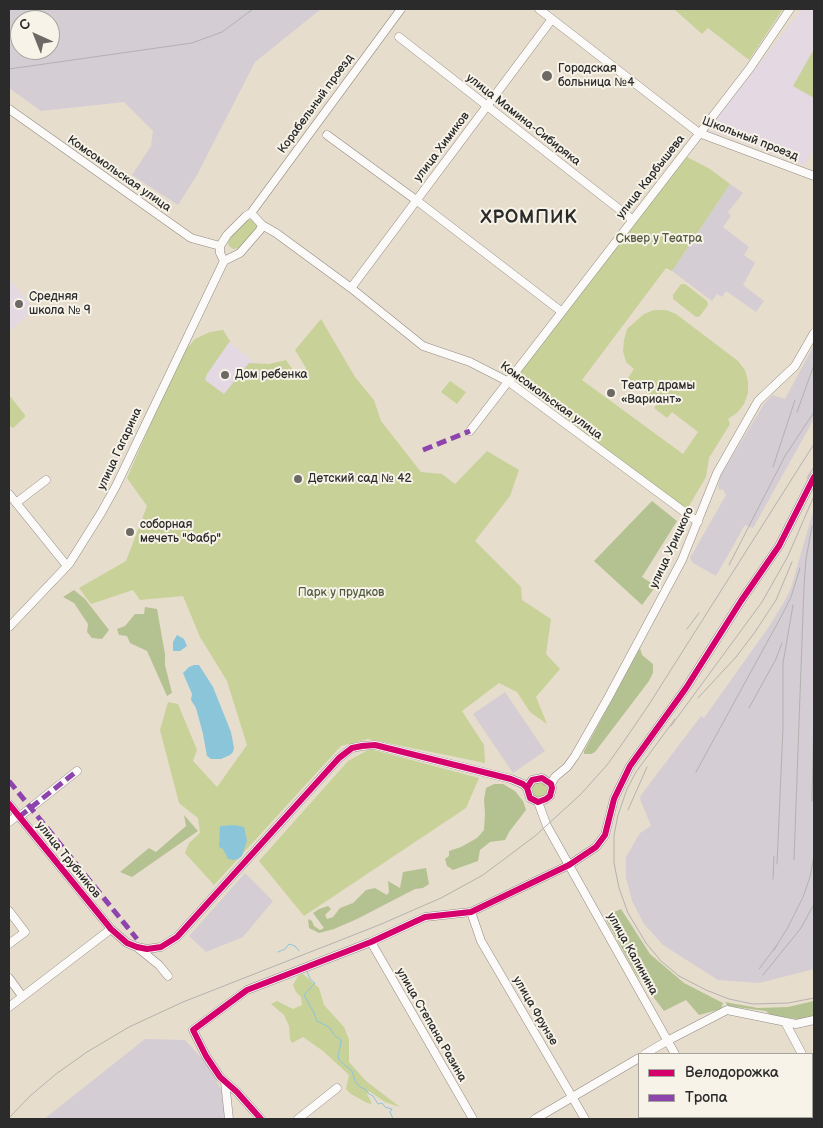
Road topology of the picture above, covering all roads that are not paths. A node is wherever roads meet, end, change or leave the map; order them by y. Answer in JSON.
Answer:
{"nodes":[{"id":1,"x":401,"y":9,"type":"edge"},
{"id":2,"x":539,"y":9,"type":"edge"},
{"id":3,"x":790,"y":9,"type":"edge"},
{"id":4,"x":552,"y":19,"type":"junction"},
{"id":5,"x":399,"y":38,"type":"dead end"},
{"id":6,"x":487,"y":105,"type":"junction"},
{"id":7,"x":9,"y":109,"type":"edge"},
{"id":8,"x":699,"y":134,"type":"junction"},
{"id":9,"x":326,"y":135,"type":"dead end"},
{"id":10,"x":814,"y":176,"type":"edge"},
{"id":11,"x":416,"y":200,"type":"junction"},
{"id":12,"x":251,"y":213,"type":"junction"},
{"id":13,"x":632,"y":220,"type":"junction"},
{"id":14,"x":262,"y":225,"type":"junction"},
{"id":15,"x":220,"y":246,"type":"junction"},
{"id":16,"x":224,"y":261,"type":"junction"},
{"id":17,"x":350,"y":288,"type":"junction"},
{"id":18,"x":562,"y":312,"type":"junction"},
{"id":19,"x":814,"y":333,"type":"edge"},
{"id":20,"x":509,"y":382,"type":"junction"},
{"id":21,"x":470,"y":431,"type":"dead end"},
{"id":22,"x":814,"y":477,"type":"edge"},
{"id":23,"x":46,"y":480,"type":"dead end"},
{"id":24,"x":9,"y":494,"type":"edge"},
{"id":25,"x":16,"y":503,"type":"junction"},
{"id":26,"x":698,"y":522,"type":"junction"},
{"id":27,"x":66,"y":566,"type":"junction"},
{"id":28,"x":9,"y":627,"type":"edge"},
{"id":29,"x":77,"y":771,"type":"dead end"},
{"id":30,"x":551,"y":780,"type":"junction"},
{"id":31,"x":526,"y":785,"type":"junction"},
{"id":32,"x":540,"y":803,"type":"junction"},
{"id":33,"x":9,"y":804,"type":"edge"},
{"id":34,"x":18,"y":816,"type":"junction"},
{"id":35,"x":9,"y":822,"type":"edge"},
{"id":36,"x":569,"y":865,"type":"junction"},
{"id":37,"x":9,"y":910,"type":"edge"},
{"id":38,"x":471,"y":912,"type":"junction"},
{"id":39,"x":111,"y":929,"type":"junction"},
{"id":40,"x":371,"y":942,"type":"junction"},
{"id":41,"x":9,"y":944,"type":"edge"},
{"id":42,"x":137,"y":947,"type":"junction"},
{"id":43,"x":168,"y":976,"type":"dead end"},
{"id":44,"x":9,"y":978,"type":"edge"},
{"id":45,"x":22,"y":996,"type":"junction"},
{"id":46,"x":9,"y":1006,"type":"edge"},
{"id":47,"x":814,"y":1020,"type":"edge"},
{"id":48,"x":785,"y":1022,"type":"junction"},
{"id":49,"x":667,"y":1041,"type":"junction"},
{"id":50,"x":647,"y":1053,"type":"edge"},
{"id":51,"x":674,"y":1053,"type":"edge"},
{"id":52,"x":801,"y":1053,"type":"edge"},
{"id":53,"x":638,"y":1059,"type":"edge"},
{"id":54,"x":225,"y":1082,"type":"junction"},
{"id":55,"x":337,"y":1088,"type":"dead end"},
{"id":56,"x":572,"y":1098,"type":"junction"},
{"id":57,"x":230,"y":1119,"type":"edge"},
{"id":58,"x":261,"y":1119,"type":"edge"},
{"id":59,"x":298,"y":1119,"type":"edge"},
{"id":60,"x":473,"y":1119,"type":"edge"},
{"id":61,"x":535,"y":1119,"type":"edge"},
{"id":62,"x":584,"y":1119,"type":"edge"}],
"edges":[{"from":1,"to":12,"type":"street","name":"Корабельный проезд"},
{"from":2,"to":4,"type":"street","name":"Школьный проезд"},
{"from":3,"to":8,"type":"street","name":"улица Карбышева"},
{"from":4,"to":6,"type":"street","name":"улица Химиков"},
{"from":4,"to":8,"type":"street","name":"Школьный проезд"},
{"from":5,"to":6,"type":"street","name":"улица Мамина-Сибиряка"},
{"from":6,"to":11,"type":"street","name":"улица Химиков"},
{"from":6,"to":13,"type":"street","name":"улица Мамина-Сибиряка"},
{"from":7,"to":15,"type":"street","name":"Комсомольская улица"},
{"from":8,"to":10,"type":"street","name":"Школьный проезд"},
{"from":8,"to":13,"type":"street","name":"улица Карбышева"},
{"from":9,"to":11,"type":"street"},
{"from":11,"to":17,"type":"street","name":"улица Химиков"},
{"from":11,"to":18,"type":"street"},
{"from":12,"to":14,"type":"street","name":"Комсомольская улица"},
{"from":12,"to":15,"type":"street","name":"Корабельный проезд"},
{"from":13,"to":18,"type":"street","name":"улица Карбышева"},
{"from":14,"to":16,"type":"street"},
{"from":14,"to":17,"type":"street","name":"Комсомольская улица"},
{"from":15,"to":16,"type":"street"},
{"from":16,"to":27,"type":"street","name":"улица Гагарина"},
{"from":17,"to":20,"type":"street","name":"Комсомольская улица"},
{"from":18,"to":20,"type":"street","name":"улица Карбышева"},
{"from":19,"to":26,"type":"street","name":"улица Урицкого"},
{"from":20,"to":21,"type":"street","name":"улица Карбышева"},
{"from":20,"to":26,"type":"street","name":"Комсомольская улица"},
{"from":22,"to":36,"type":"street"},
{"from":23,"to":25,"type":"street"},
{"from":24,"to":25,"type":"street"},
{"from":25,"to":27,"type":"street"},
{"from":26,"to":30,"type":"street","name":"улица Урицкого"},
{"from":27,"to":28,"type":"street","name":"улица Гагарина"},
{"from":29,"to":34,"type":"street"},
{"from":30,"to":31,"type":"street"},
{"from":30,"to":32,"type":"street"},
{"from":31,"to":32,"type":"street"},
{"from":31,"to":42,"type":"street"},
{"from":32,"to":36,"type":"street","name":"улица Калинина"},
{"from":33,"to":34,"type":"street","name":"улица Трубников"},
{"from":34,"to":35,"type":"street"},
{"from":34,"to":39,"type":"street","name":"улица Трубников"},
{"from":36,"to":38,"type":"street"},
{"from":36,"to":49,"type":"street","name":"улица Калинина"},
{"from":37,"to":41,"type":"street"},
{"from":38,"to":40,"type":"street"},
{"from":38,"to":56,"type":"street","name":"улица Фрунзе"},
{"from":39,"to":42,"type":"street","name":"улица Трубников"},
{"from":39,"to":45,"type":"street"},
{"from":40,"to":54,"type":"street"},
{"from":40,"to":60,"type":"street","name":"улица Степана Разина"},
{"from":42,"to":43,"type":"street","name":"улица Трубников"},
{"from":44,"to":45,"type":"street"},
{"from":45,"to":46,"type":"street"},
{"from":47,"to":48,"type":"street"},
{"from":48,"to":49,"type":"street"},
{"from":48,"to":52,"type":"street"},
{"from":49,"to":50,"type":"street"},
{"from":49,"to":51,"type":"street","name":"улица Калинина"},
{"from":53,"to":56,"type":"street"},
{"from":54,"to":57,"type":"street"},
{"from":54,"to":58,"type":"street"},
{"from":55,"to":59,"type":"street"},
{"from":56,"to":61,"type":"street"},
{"from":56,"to":62,"type":"street","name":"улица Фрунзе"}]}
